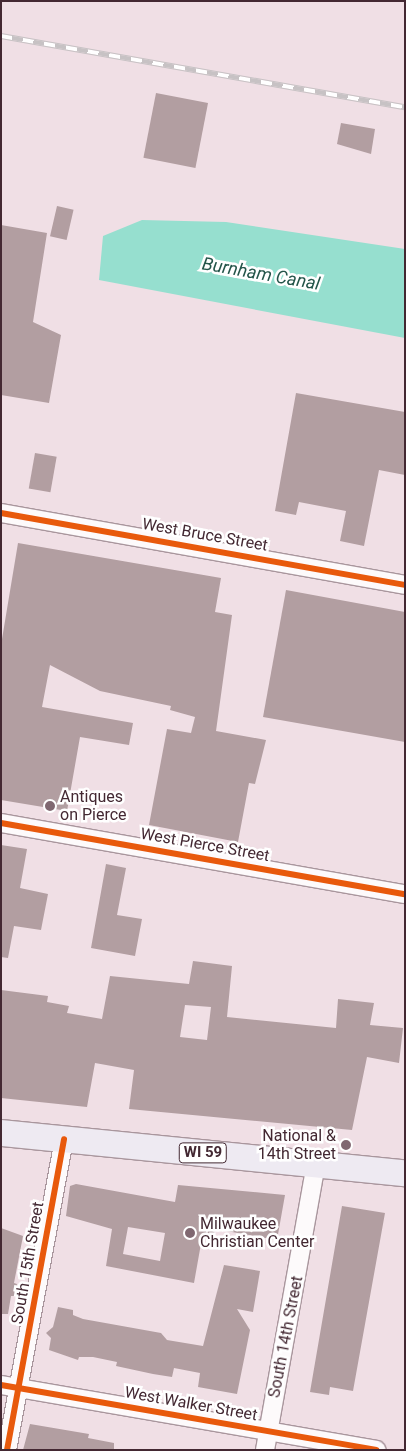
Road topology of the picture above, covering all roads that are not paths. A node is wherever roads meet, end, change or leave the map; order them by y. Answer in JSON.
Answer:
{"nodes":[{"id":1,"x":1,"y":513,"type":"edge"},
{"id":2,"x":405,"y":585,"type":"edge"},
{"id":3,"x":1,"y":823,"type":"edge"},
{"id":4,"x":405,"y":894,"type":"edge"},
{"id":5,"x":1,"y":1133,"type":"edge"},
{"id":6,"x":64,"y":1139,"type":"junction"},
{"id":7,"x":316,"y":1164,"type":"junction"},
{"id":8,"x":405,"y":1173,"type":"edge"},
{"id":9,"x":10,"y":1386,"type":"edge"},
{"id":10,"x":268,"y":1431,"type":"junction"},
{"id":11,"x":7,"y":1450,"type":"edge"},
{"id":12,"x":265,"y":1450,"type":"edge"},
{"id":13,"x":376,"y":1450,"type":"edge"}],
"edges":[{"from":1,"to":2,"type":"street","name":"West Bruce Street"},
{"from":3,"to":4,"type":"street","name":"West Pierce Street"},
{"from":5,"to":6,"type":"main road","number":"WI 59"},
{"from":6,"to":7,"type":"main road","number":"WI 59"},
{"from":6,"to":9,"type":"street","name":"South 15th Street"},
{"from":7,"to":8,"type":"main road","number":"WI 59"},
{"from":7,"to":10,"type":"street","name":"South 14th Street"},
{"from":9,"to":10,"type":"street","name":"West Walker Street"},
{"from":9,"to":11,"type":"street","name":"South 15th Street"},
{"from":10,"to":12,"type":"street","name":"South 14th Street"},
{"from":10,"to":13,"type":"street","name":"West Walker Street"}]}
